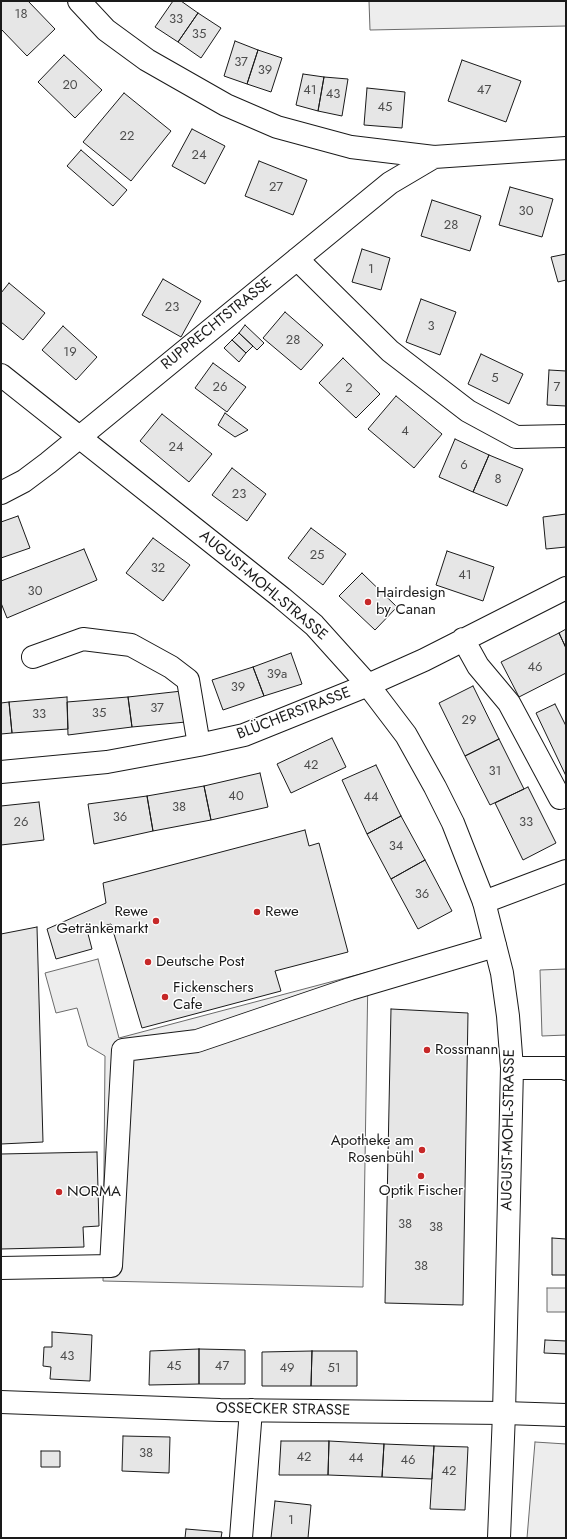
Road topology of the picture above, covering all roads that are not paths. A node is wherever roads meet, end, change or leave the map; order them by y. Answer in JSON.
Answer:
{"nodes":[{"id":1,"x":79,"y":1,"type":"edge"},
{"id":2,"x":566,"y":148,"type":"edge"},
{"id":3,"x":434,"y":157,"type":"junction"},
{"id":4,"x":297,"y":259,"type":"junction"},
{"id":5,"x":1,"y":375,"type":"edge"},
{"id":6,"x":566,"y":436,"type":"edge"},
{"id":7,"x":80,"y":437,"type":"junction"},
{"id":8,"x":1,"y":493,"type":"edge"},
{"id":9,"x":566,"y":588,"type":"edge"},
{"id":10,"x":463,"y":639,"type":"junction"},
{"id":11,"x":33,"y":657,"type":"dead end"},
{"id":12,"x":368,"y":685,"type":"junction"},
{"id":13,"x":199,"y":745,"type":"junction"},
{"id":14,"x":1,"y":772,"type":"edge"},
{"id":15,"x":560,"y":798,"type":"dead end"},
{"id":16,"x":566,"y":871,"type":"edge"},
{"id":17,"x":484,"y":902,"type":"junction"},
{"id":18,"x":495,"y":946,"type":"junction"},
{"id":19,"x":512,"y":1068,"type":"junction"},
{"id":20,"x":566,"y":1069,"type":"edge"},
{"id":21,"x":1,"y":1268,"type":"edge"},
{"id":22,"x":1,"y":1402,"type":"edge"},
{"id":23,"x":251,"y":1410,"type":"junction"},
{"id":24,"x":504,"y":1413,"type":"junction"},
{"id":25,"x":566,"y":1415,"type":"edge"},
{"id":26,"x":241,"y":1538,"type":"edge"},
{"id":27,"x":499,"y":1538,"type":"edge"}],
"edges":[{"from":1,"to":3,"type":"street"},
{"from":2,"to":3,"type":"street"},
{"from":3,"to":4,"type":"street","name":"RUPPRECHTSTRASSE"},
{"from":4,"to":6,"type":"street"},
{"from":4,"to":7,"type":"street","name":"RUPPRECHTSTRASSE"},
{"from":5,"to":7,"type":"street","name":"AUGUST-MOHL-STRASSE"},
{"from":7,"to":8,"type":"street","name":"RUPPRECHTSTRASSE"},
{"from":7,"to":12,"type":"street","name":"AUGUST-MOHL-STRASSE"},
{"from":9,"to":10,"type":"street","name":"BLÜCHERSTRASSE"},
{"from":10,"to":12,"type":"street","name":"BLÜCHERSTRASSE"},
{"from":10,"to":15,"type":"street"},
{"from":11,"to":13,"type":"street"},
{"from":12,"to":13,"type":"street","name":"BLÜCHERSTRASSE"},
{"from":12,"to":17,"type":"street","name":"AUGUST-MOHL-STRASSE"},
{"from":13,"to":14,"type":"street","name":"BLÜCHERSTRASSE"},
{"from":16,"to":17,"type":"street"},
{"from":17,"to":18,"type":"street","name":"AUGUST-MOHL-STRASSE"},
{"from":18,"to":19,"type":"street","name":"AUGUST-MOHL-STRASSE"},
{"from":18,"to":21,"type":"street"},
{"from":19,"to":20,"type":"street"},
{"from":19,"to":24,"type":"street","name":"AUGUST-MOHL-STRASSE"},
{"from":22,"to":23,"type":"street","name":"OSSECKER STRASSE"},
{"from":23,"to":24,"type":"street","name":"OSSECKER STRASSE"},
{"from":23,"to":26,"type":"street"},
{"from":24,"to":25,"type":"street","name":"OSSECKER STRASSE"},
{"from":24,"to":27,"type":"street","name":"AUGUST-MOHL-STRASSE"}]}
